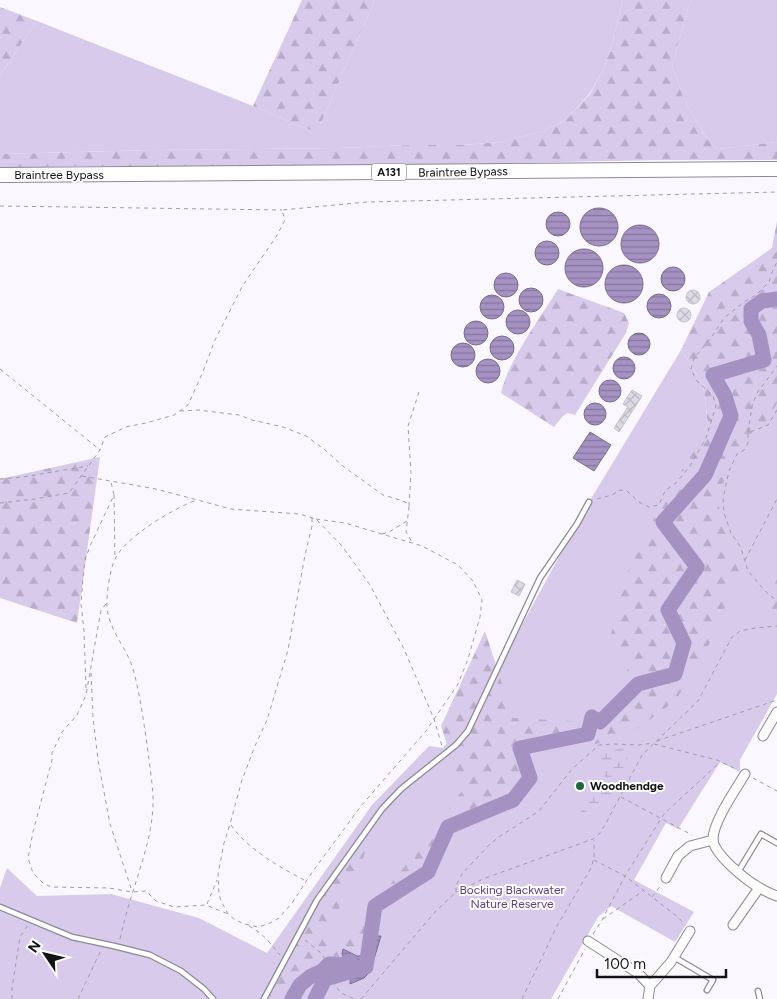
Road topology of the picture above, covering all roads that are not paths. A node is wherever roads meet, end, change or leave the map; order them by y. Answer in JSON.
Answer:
{"nodes":[{"id":1,"x":777,"y":169,"type":"edge"},
{"id":2,"x":0,"y":176,"type":"edge"},
{"id":3,"x":588,"y":502,"type":"road end"},
{"id":4,"x":777,"y":712,"type":"edge"},
{"id":5,"x":763,"y":736,"type":"dead end"},
{"id":6,"x":745,"y":774,"type":"road end"},
{"id":7,"x":708,"y":841,"type":"junction"},
{"id":8,"x":777,"y":843,"type":"edge"},
{"id":9,"x":738,"y":872,"type":"junction"},
{"id":10,"x":666,"y":878,"type":"road end"},
{"id":11,"x":759,"y":888,"type":"junction"},
{"id":12,"x":777,"y":896,"type":"edge"},
{"id":13,"x":0,"y":907,"type":"edge"},
{"id":14,"x":733,"y":925,"type":"dead end"},
{"id":15,"x":690,"y":931,"type":"road end"},
{"id":16,"x":588,"y":941,"type":"dead end"},
{"id":17,"x":674,"y":958,"type":"junction"},
{"id":18,"x":650,"y":986,"type":"junction"},
{"id":19,"x":706,"y":990,"type":"dead end"},
{"id":20,"x":758,"y":991,"type":"dead end"},
{"id":21,"x":213,"y":999,"type":"edge"},
{"id":22,"x":264,"y":999,"type":"edge"},
{"id":23,"x":648,"y":999,"type":"edge"},
{"id":24,"x":760,"y":999,"type":"edge"}],
"edges":[{"from":1,"to":2,"type":"highway","name":"Braintree Bypass","number":"A131"},
{"from":3,"to":22,"type":"lane"},
{"from":4,"to":5,"type":"street"},
{"from":6,"to":7,"type":"street"},
{"from":7,"to":9,"type":"street"},
{"from":7,"to":10,"type":"street"},
{"from":8,"to":9,"type":"lane"},
{"from":9,"to":11,"type":"street"},
{"from":11,"to":12,"type":"street"},
{"from":11,"to":14,"type":"street"},
{"from":13,"to":21,"type":"lane"},
{"from":15,"to":17,"type":"street"},
{"from":16,"to":18,"type":"street"},
{"from":17,"to":18,"type":"street"},
{"from":17,"to":19,"type":"lane"},
{"from":18,"to":23,"type":"street"},
{"from":20,"to":24,"type":"lane"}]}
